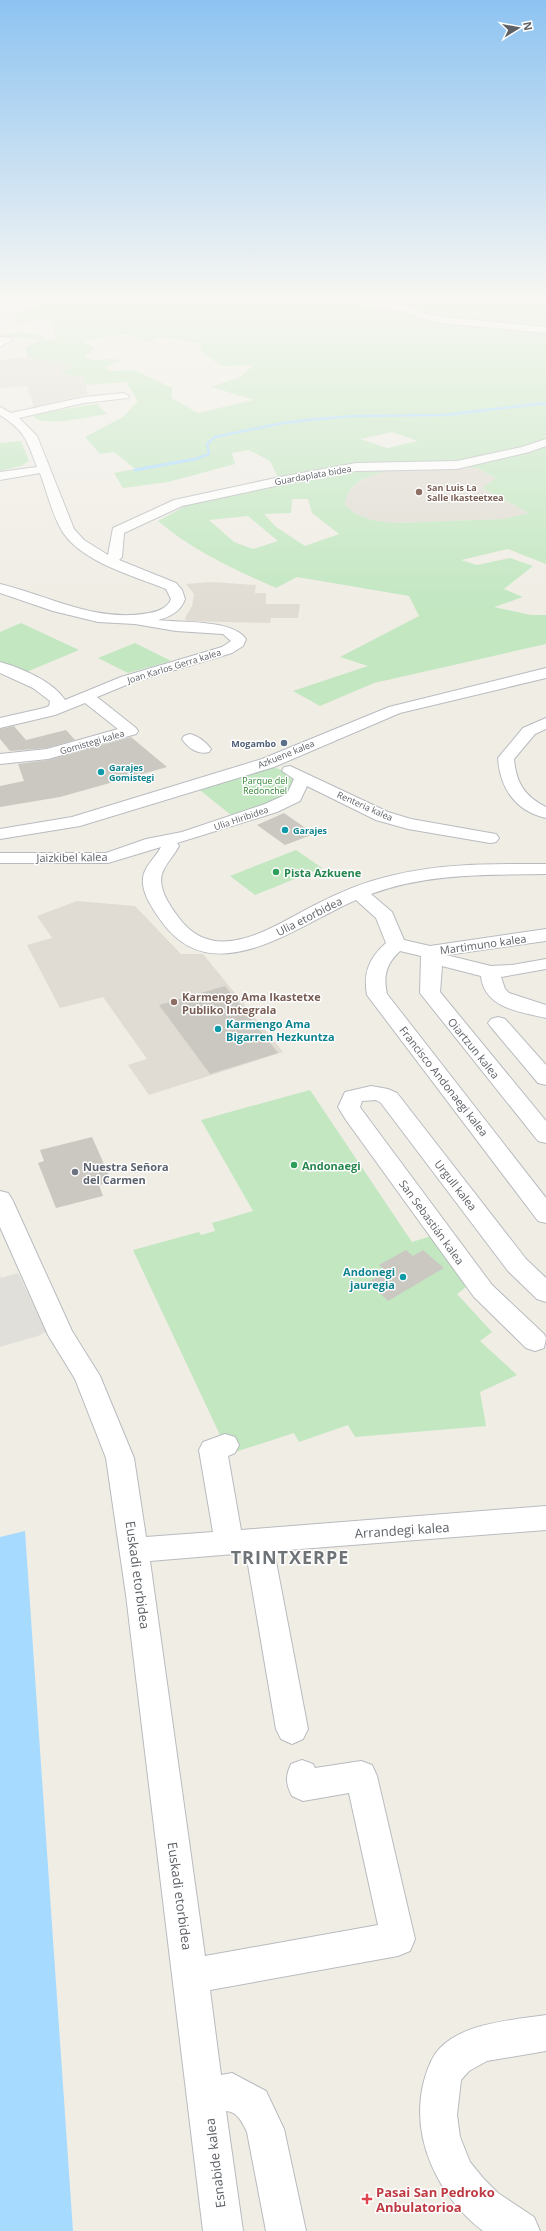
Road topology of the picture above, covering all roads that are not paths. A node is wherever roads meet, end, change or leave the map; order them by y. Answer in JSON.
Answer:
{"nodes":[{"id":1,"x":79,"y":401,"type":"edge"},
{"id":2,"x":0,"y":410,"type":"edge"},
{"id":3,"x":11,"y":416,"type":"junction"},
{"id":4,"x":546,"y":442,"type":"edge"},
{"id":5,"x":44,"y":469,"type":"junction"},
{"id":6,"x":0,"y":476,"type":"edge"},
{"id":7,"x":109,"y":560,"type":"junction"},
{"id":8,"x":0,"y":588,"type":"edge"},
{"id":9,"x":132,"y":621,"type":"junction"},
{"id":10,"x":0,"y":667,"type":"edge"},
{"id":11,"x":546,"y":673,"type":"edge"},
{"id":12,"x":87,"y":697,"type":"junction"},
{"id":13,"x":56,"y":709,"type":"junction"},
{"id":14,"x":0,"y":723,"type":"edge"},
{"id":15,"x":543,"y":726,"type":"edge"},
{"id":16,"x":0,"y":759,"type":"edge"},
{"id":17,"x":268,"y":762,"type":"junction"},
{"id":18,"x":303,"y":777,"type":"junction"},
{"id":19,"x":546,"y":813,"type":"edge"},
{"id":20,"x":0,"y":834,"type":"edge"},
{"id":21,"x":490,"y":838,"type":"dead end"},
{"id":22,"x":166,"y":841,"type":"junction"},
{"id":23,"x":0,"y":858,"type":"edge"},
{"id":24,"x":546,"y":869,"type":"edge"},
{"id":25,"x":358,"y":892,"type":"junction"},
{"id":26,"x":546,"y":935,"type":"edge"},
{"id":27,"x":396,"y":944,"type":"junction"},
{"id":28,"x":431,"y":955,"type":"junction"},
{"id":29,"x":543,"y":964,"type":"dead end"},
{"id":30,"x":491,"y":972,"type":"junction"},
{"id":31,"x":546,"y":1012,"type":"edge"},
{"id":32,"x":498,"y":1023,"type":"dead end"},
{"id":33,"x":546,"y":1078,"type":"edge"},
{"id":34,"x":358,"y":1094,"type":"joint"},
{"id":35,"x":546,"y":1136,"type":"edge"},
{"id":36,"x":0,"y":1199,"type":"edge"},
{"id":37,"x":546,"y":1215,"type":"edge"},
{"id":38,"x":546,"y":1293,"type":"edge"},
{"id":39,"x":535,"y":1342,"type":"dead end"},
{"id":40,"x":225,"y":1445,"type":"dead end"},
{"id":41,"x":546,"y":1518,"type":"edge"},
{"id":42,"x":258,"y":1540,"type":"junction"},
{"id":43,"x":228,"y":1543,"type":"junction"},
{"id":44,"x":134,"y":1550,"type":"junction"},
{"id":45,"x":292,"y":1729,"type":"dead end"},
{"id":46,"x":302,"y":1775,"type":"dead end"},
{"id":47,"x":191,"y":1976,"type":"junction"},
{"id":48,"x":546,"y":2032,"type":"edge"},
{"id":49,"x":206,"y":2095,"type":"junction"},
{"id":50,"x":223,"y":2231,"type":"edge"},
{"id":51,"x":286,"y":2231,"type":"edge"},
{"id":52,"x":520,"y":2231,"type":"edge"}],
"edges":[{"from":1,"to":3,"type":"street"},
{"from":2,"to":3,"type":"street"},
{"from":3,"to":5,"type":"street"},
{"from":4,"to":7,"type":"street","name":"Guardaplata bidea"},
{"from":5,"to":6,"type":"street"},
{"from":5,"to":7,"type":"street"},
{"from":7,"to":9,"type":"street"},
{"from":8,"to":9,"type":"street"},
{"from":9,"to":12,"type":"street","name":"Joan Karlos Gerra kalea"},
{"from":10,"to":13,"type":"street"},
{"from":11,"to":17,"type":"street","name":"Azkuene kalea"},
{"from":12,"to":13,"type":"street","name":"Joan Karlos Gerra kalea"},
{"from":12,"to":16,"type":"street","name":"Gomistegi kalea"},
{"from":13,"to":14,"type":"street","name":"Joan Karlos Gerra kalea"},
{"from":15,"to":19,"type":"street"},
{"from":17,"to":18,"type":"street","name":"Renteria kalea"},
{"from":17,"to":20,"type":"street","name":"Azkuene kalea"},
{"from":18,"to":21,"type":"street","name":"Renteria kalea"},
{"from":18,"to":22,"type":"street","name":"Ulia Hiribidea"},
{"from":22,"to":23,"type":"street","name":"Jaizkibel kalea"},
{"from":22,"to":25,"type":"street","name":"Ulia etorbidea"},
{"from":24,"to":25,"type":"street","name":"Ulia etorbidea"},
{"from":25,"to":27,"type":"street"},
{"from":26,"to":28,"type":"street","name":"Martimuno kalea"},
{"from":27,"to":28,"type":"street","name":"Martimuno kalea"},
{"from":27,"to":37,"type":"street","name":"Francisco Andonaegi kalea"},
{"from":28,"to":30,"type":"street"},
{"from":28,"to":35,"type":"street","name":"Oiartzun kalea"},
{"from":29,"to":30,"type":"street"},
{"from":30,"to":31,"type":"street"},
{"from":32,"to":33,"type":"street"},
{"from":34,"to":38,"type":"street","name":"Urgull kalea"},
{"from":34,"to":39,"type":"street","name":"San Sebastián kalea"},
{"from":36,"to":44,"type":"street","name":"Euskadi etorbidea"},
{"from":40,"to":43,"type":"street"},
{"from":41,"to":42,"type":"street","name":"Arrandegi kalea"},
{"from":42,"to":43,"type":"street","name":"Arrandegi kalea"},
{"from":42,"to":45,"type":"street"},
{"from":43,"to":44,"type":"street","name":"Arrandegi kalea"},
{"from":44,"to":47,"type":"street","name":"Euskadi etorbidea"},
{"from":46,"to":47,"type":"street"},
{"from":47,"to":49,"type":"street","name":"Euskadi etorbidea"},
{"from":48,"to":52,"type":"street"},
{"from":49,"to":50,"type":"street","name":"Esnabide kalea"},
{"from":49,"to":51,"type":"street"}]}
